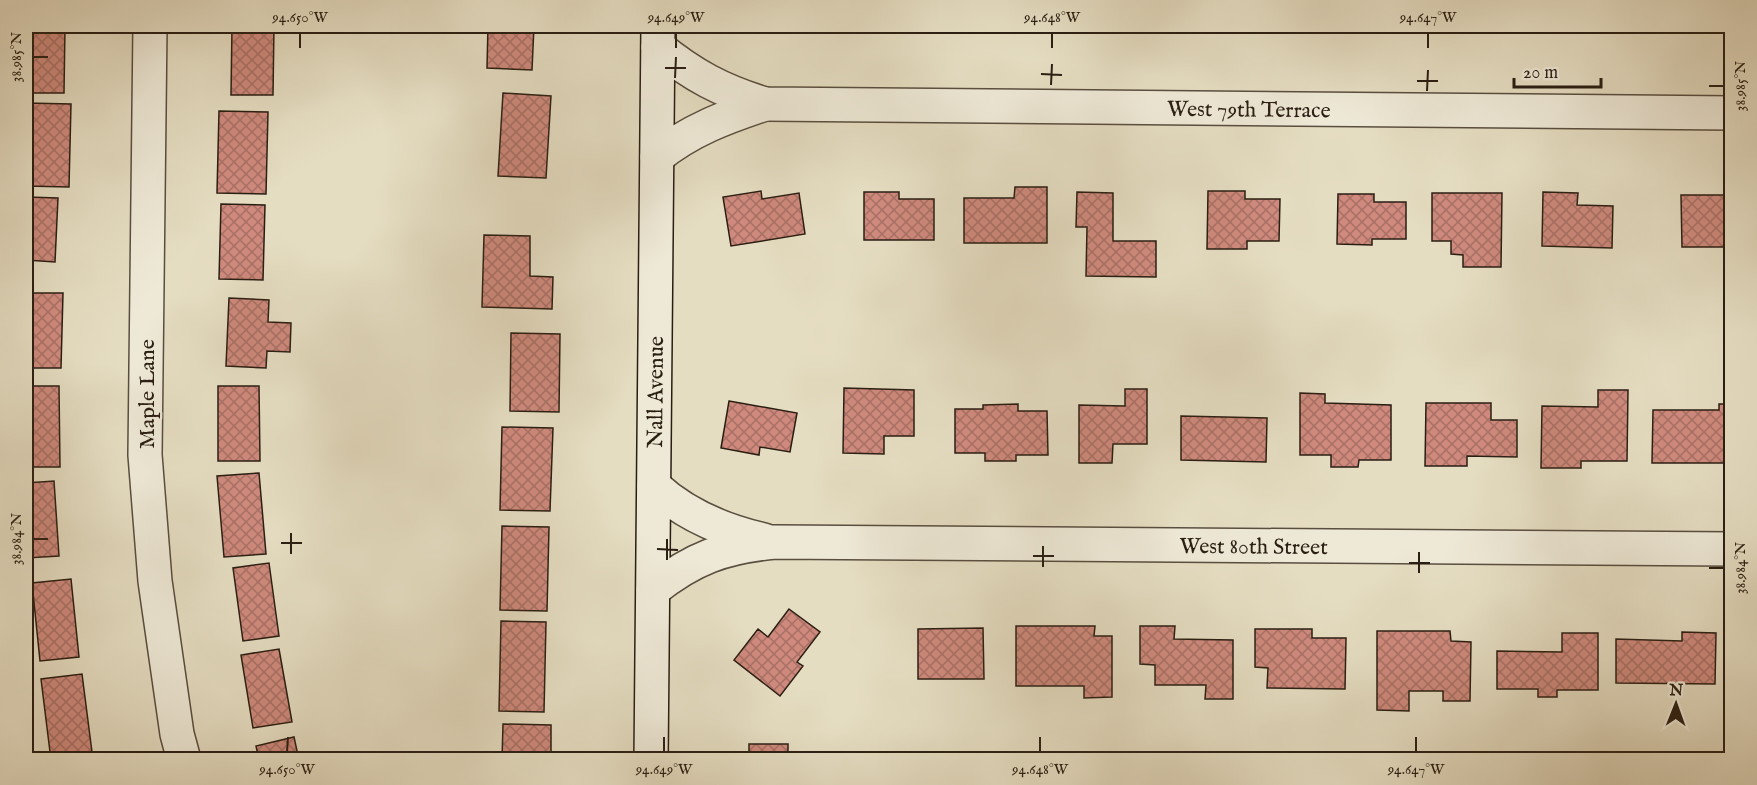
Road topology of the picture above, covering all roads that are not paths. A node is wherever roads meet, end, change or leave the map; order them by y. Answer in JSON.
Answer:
{"nodes":[{"id":1,"x":150,"y":26,"type":"edge"},
{"id":2,"x":658,"y":36,"type":"edge"},
{"id":3,"x":765,"y":104,"type":"junction"},
{"id":4,"x":1731,"y":113,"type":"edge"},
{"id":5,"x":657,"y":157,"type":"junction"},
{"id":6,"x":654,"y":486,"type":"junction"},
{"id":7,"x":775,"y":542,"type":"junction"},
{"id":8,"x":1731,"y":549,"type":"edge"},
{"id":9,"x":653,"y":590,"type":"junction"},
{"id":10,"x":184,"y":759,"type":"edge"},
{"id":11,"x":651,"y":759,"type":"edge"}],
"edges":[{"from":1,"to":10,"type":"street","name":"Maple Lane"},
{"from":2,"to":3,"type":"street","name":"West 79th Terrace"},
{"from":2,"to":5,"type":"street","name":"Nall Avenue"},
{"from":3,"to":4,"type":"street","name":"West 79th Terrace"},
{"from":3,"to":5,"type":"street","name":"West 79th Terrace"},
{"from":5,"to":6,"type":"street","name":"Nall Avenue"},
{"from":6,"to":7,"type":"street","name":"West 80th Street"},
{"from":6,"to":9,"type":"street","name":"Nall Avenue"},
{"from":7,"to":8,"type":"street","name":"West 80th Street"},
{"from":7,"to":9,"type":"street","name":"West 80th Street"},
{"from":9,"to":11,"type":"street","name":"Nall Avenue"}]}
